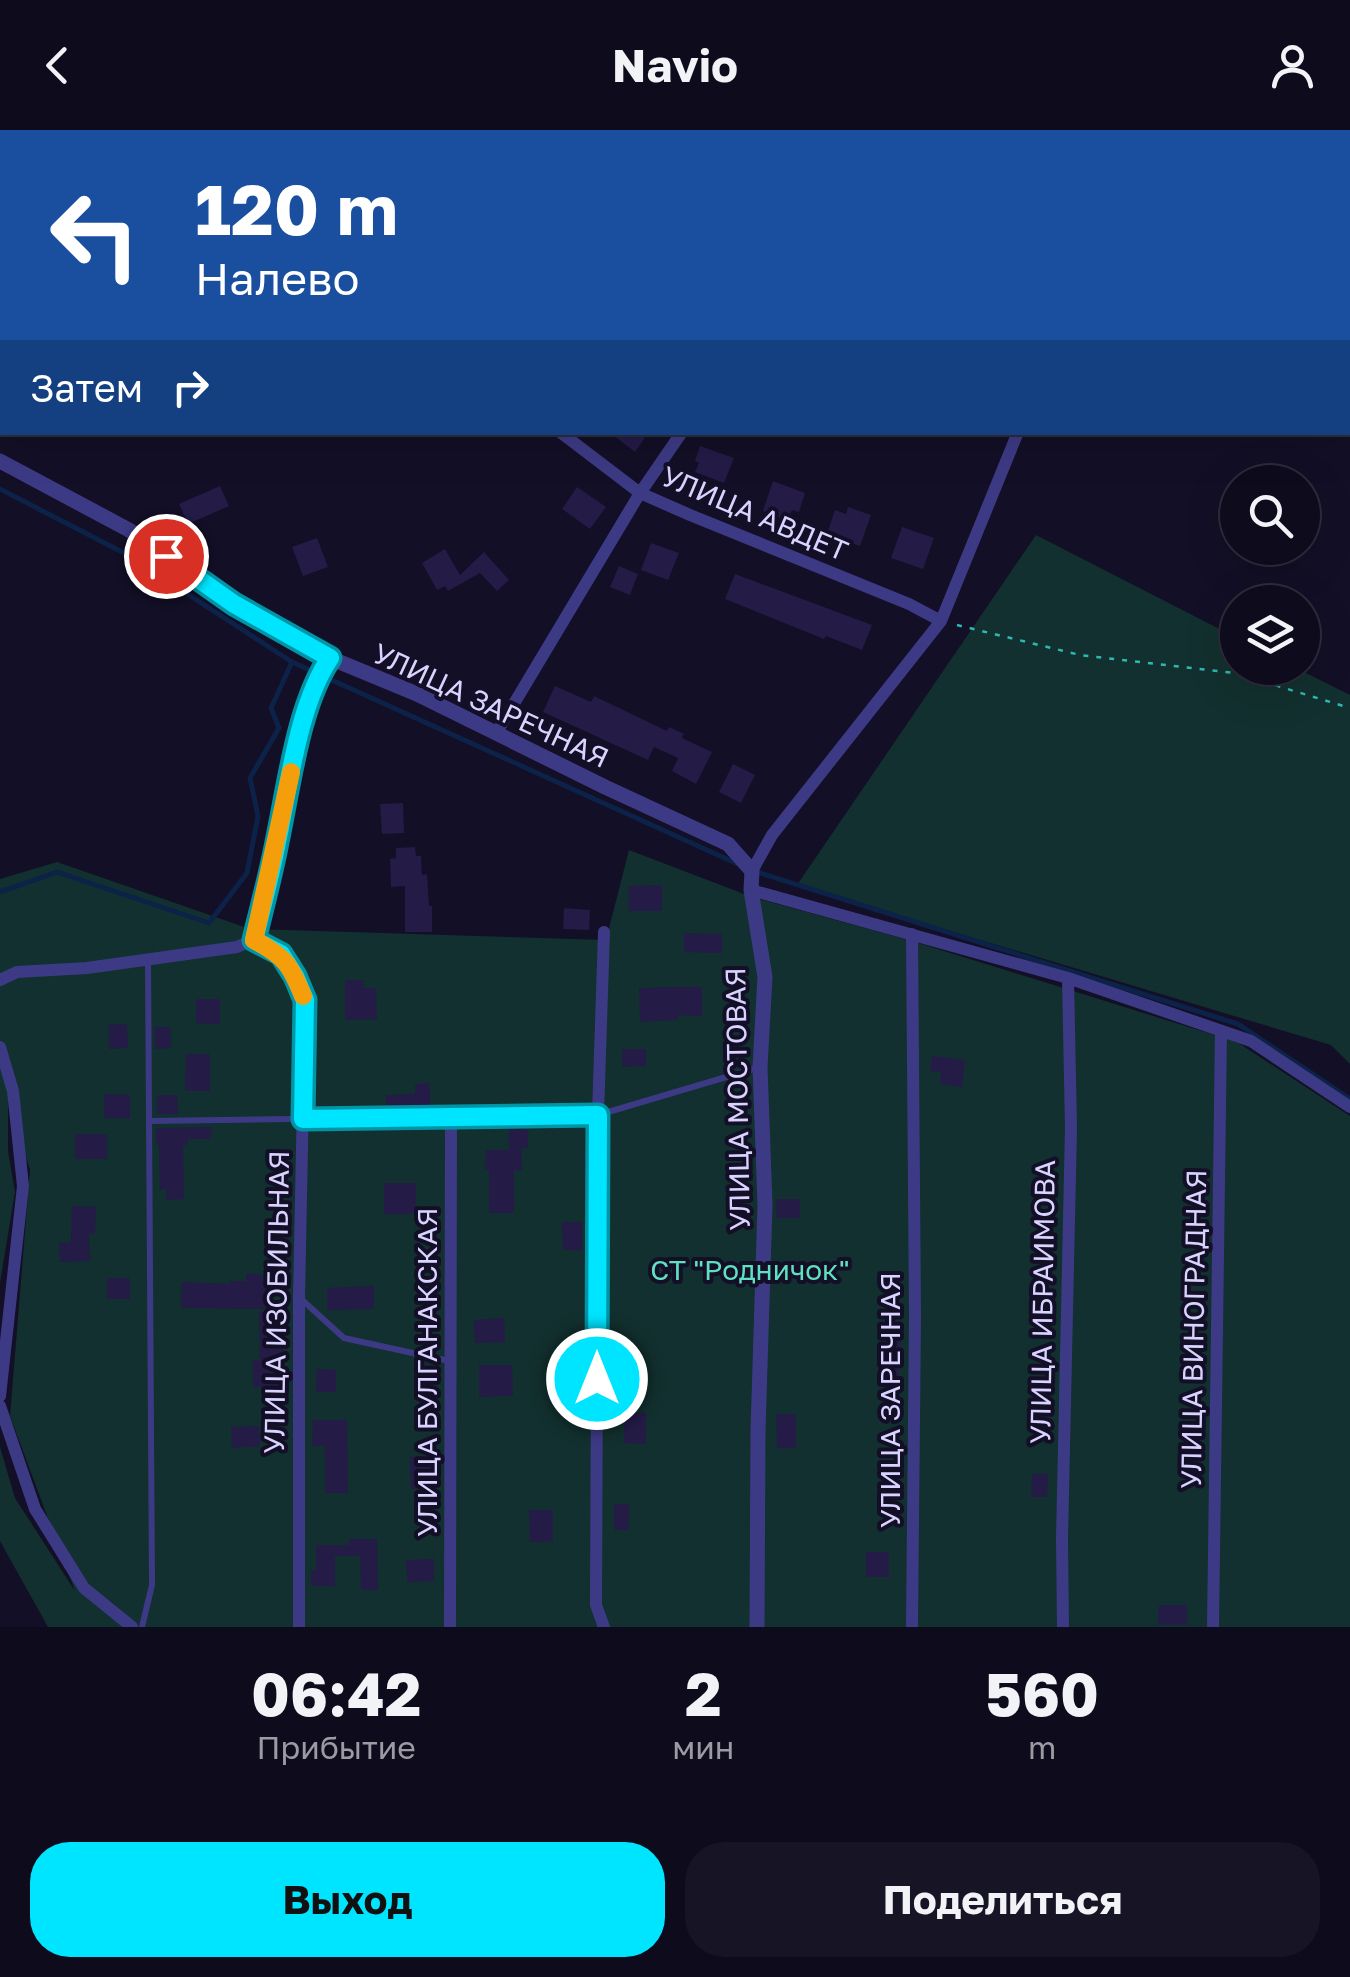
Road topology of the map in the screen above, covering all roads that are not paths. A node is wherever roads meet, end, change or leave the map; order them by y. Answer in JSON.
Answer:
{"nodes":[{"id":1,"x":564,"y":435,"type":"edge"},
{"id":2,"x":680,"y":435,"type":"edge"},
{"id":3,"x":1017,"y":435,"type":"edge"},
{"id":4,"x":0,"y":461,"type":"edge"},
{"id":5,"x":640,"y":493,"type":"junction"},
{"id":6,"x":941,"y":621,"type":"junction"},
{"id":7,"x":330,"y":658,"type":"junction"},
{"id":8,"x":497,"y":732,"type":"junction"},
{"id":9,"x":752,"y":871,"type":"junction"},
{"id":10,"x":751,"y":890,"type":"junction"},
{"id":11,"x":604,"y":932,"type":"dead end"},
{"id":12,"x":912,"y":934,"type":"junction"},
{"id":13,"x":254,"y":940,"type":"junction"},
{"id":14,"x":148,"y":959,"type":"junction"},
{"id":15,"x":1068,"y":978,"type":"junction"},
{"id":16,"x":0,"y":980,"type":"edge"},
{"id":17,"x":1220,"y":1031,"type":"junction"},
{"id":18,"x":0,"y":1047,"type":"edge"},
{"id":19,"x":760,"y":1067,"type":"junction"},
{"id":20,"x":1350,"y":1107,"type":"edge"},
{"id":21,"x":598,"y":1115,"type":"junction"},
{"id":22,"x":451,"y":1116,"type":"junction"},
{"id":23,"x":303,"y":1119,"type":"junction"},
{"id":24,"x":149,"y":1121,"type":"junction"},
{"id":25,"x":299,"y":1297,"type":"junction"},
{"id":26,"x":452,"y":1362,"type":"junction"},
{"id":27,"x":0,"y":1396,"type":"edge"},
{"id":28,"x":0,"y":1406,"type":"edge"},
{"id":29,"x":132,"y":1627,"type":"edge"},
{"id":30,"x":142,"y":1627,"type":"edge"},
{"id":31,"x":299,"y":1627,"type":"edge"},
{"id":32,"x":450,"y":1627,"type":"edge"},
{"id":33,"x":604,"y":1627,"type":"edge"},
{"id":34,"x":758,"y":1627,"type":"edge"},
{"id":35,"x":912,"y":1627,"type":"edge"},
{"id":36,"x":1062,"y":1627,"type":"edge"},
{"id":37,"x":1214,"y":1627,"type":"edge"}],
"edges":[{"from":1,"to":5,"type":"street","name":"УЛИЦА АВДЕТ"},
{"from":2,"to":5,"type":"street"},
{"from":3,"to":6,"type":"street"},
{"from":4,"to":7,"type":"street","name":"УЛИЦА ЗАРЕЧНАЯ"},
{"from":5,"to":6,"type":"street","name":"УЛИЦА АВДЕТ"},
{"from":5,"to":8,"type":"street"},
{"from":6,"to":9,"type":"street"},
{"from":7,"to":8,"type":"street","name":"УЛИЦА ЗАРЕЧНАЯ"},
{"from":7,"to":13,"type":"lane"},
{"from":8,"to":9,"type":"street","name":"УЛИЦА ЗАРЕЧНАЯ"},
{"from":9,"to":10,"type":"street","name":"УЛИЦА МОСТОВАЯ"},
{"from":10,"to":12,"type":"street"},
{"from":10,"to":19,"type":"street","name":"УЛИЦА МОСТОВАЯ"},
{"from":11,"to":21,"type":"street"},
{"from":12,"to":15,"type":"street"},
{"from":12,"to":35,"type":"street","name":"УЛИЦА ЗАРЕЧНАЯ"},
{"from":13,"to":14,"type":"street"},
{"from":13,"to":23,"type":"street","name":"УЛИЦА ИЗОБИЛЬНАЯ"},
{"from":14,"to":16,"type":"street"},
{"from":14,"to":24,"type":"lane"},
{"from":15,"to":17,"type":"street"},
{"from":15,"to":36,"type":"street","name":"УЛИЦА ИБРАИМОВА"},
{"from":17,"to":20,"type":"street"},
{"from":17,"to":37,"type":"street","name":"УЛИЦА ВИНОГРАДНАЯ"},
{"from":18,"to":27,"type":"street"},
{"from":19,"to":21,"type":"lane"},
{"from":19,"to":34,"type":"street","name":"УЛИЦА МОСТОВАЯ"},
{"from":21,"to":22,"type":"lane"},
{"from":21,"to":33,"type":"street"},
{"from":22,"to":23,"type":"lane"},
{"from":22,"to":26,"type":"street","name":"УЛИЦА БУЛГАНАКСКАЯ"},
{"from":23,"to":24,"type":"lane"},
{"from":23,"to":25,"type":"street","name":"УЛИЦА ИЗОБИЛЬНАЯ"},
{"from":24,"to":30,"type":"lane"},
{"from":25,"to":26,"type":"lane"},
{"from":25,"to":31,"type":"street","name":"УЛИЦА ИЗОБИЛЬНАЯ"},
{"from":26,"to":32,"type":"street","name":"УЛИЦА БУЛГАНАКСКАЯ"},
{"from":28,"to":29,"type":"street"}]}
